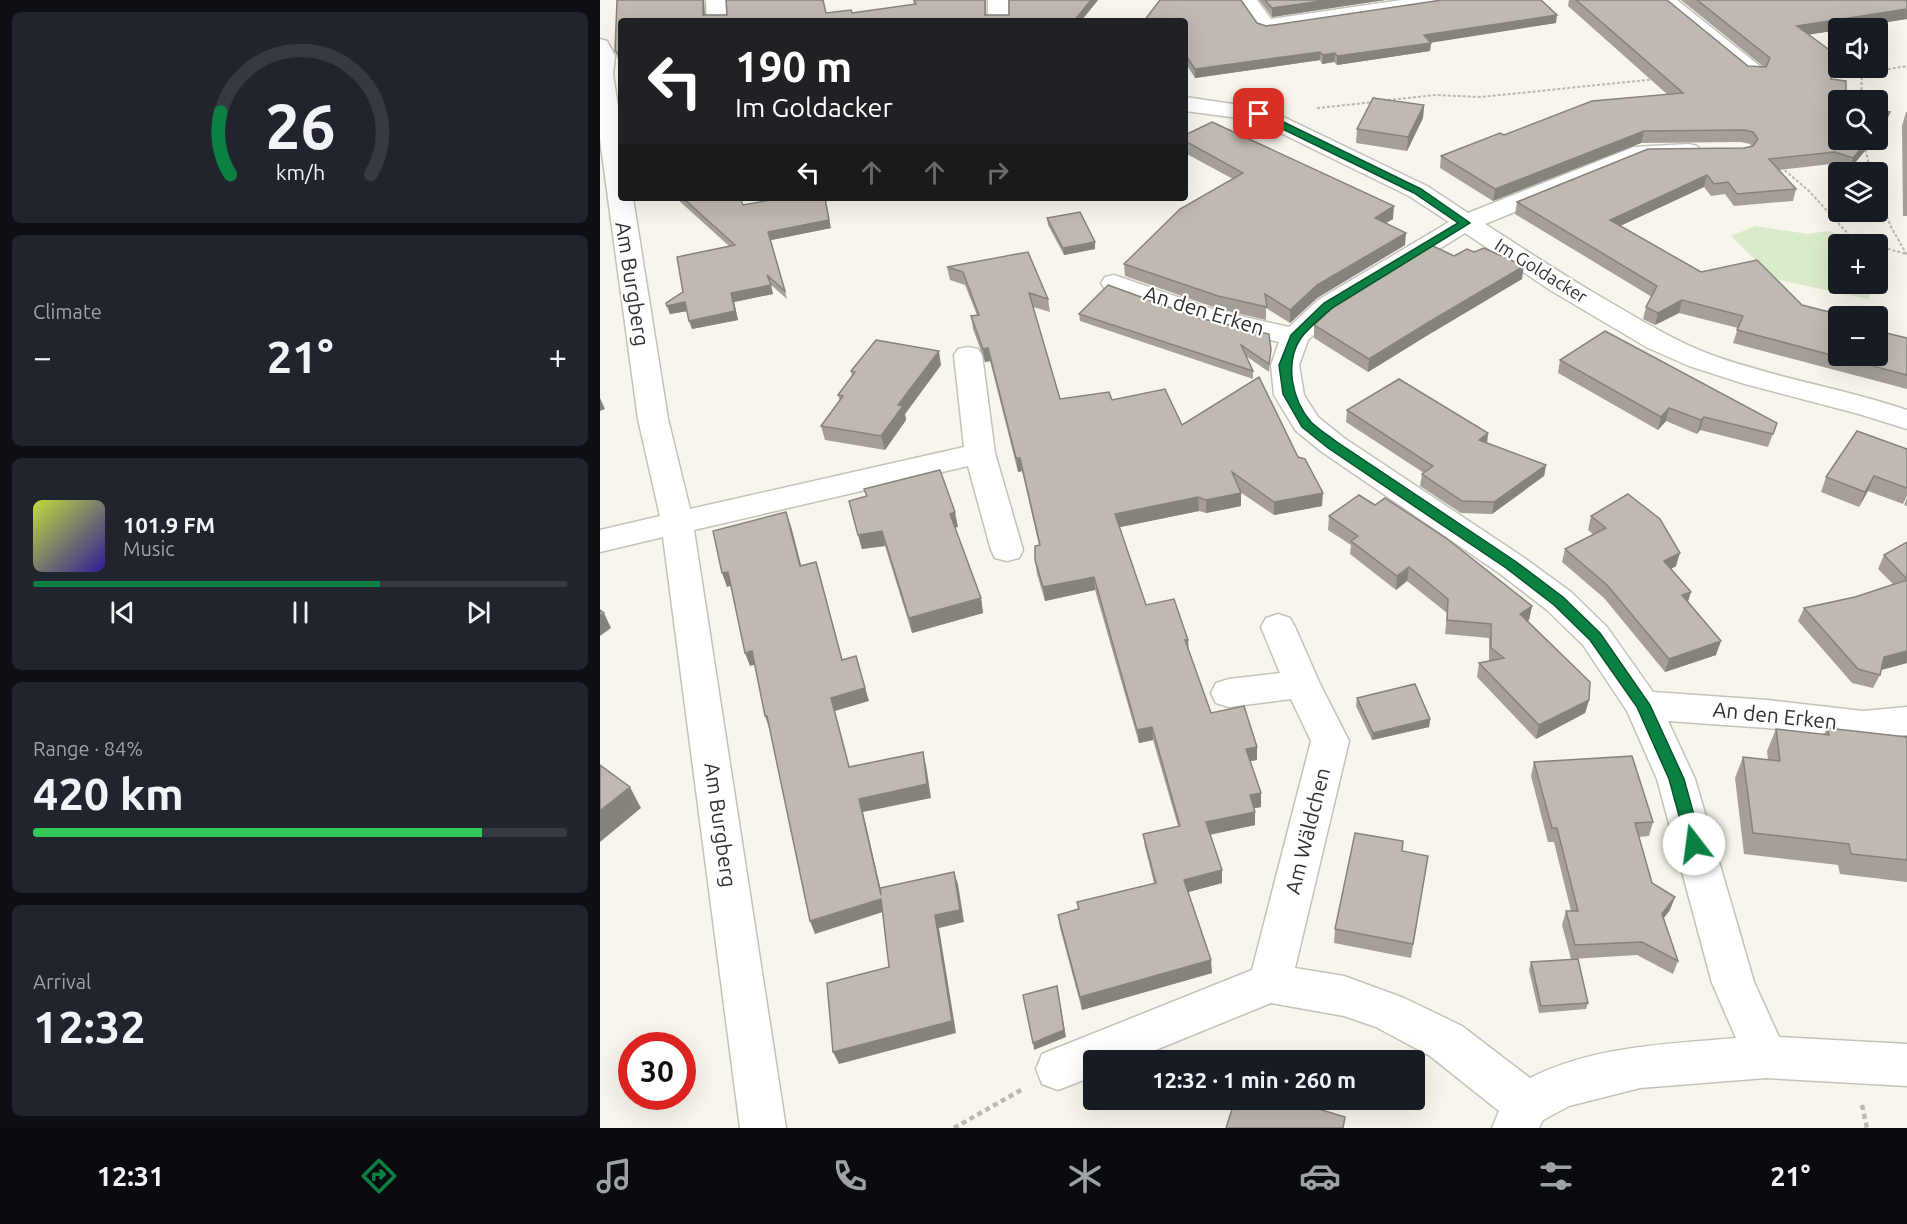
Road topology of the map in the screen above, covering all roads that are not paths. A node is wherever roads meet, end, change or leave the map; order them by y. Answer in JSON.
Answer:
{"nodes":[{"id":1,"x":716,"y":0,"type":"edge"},
{"id":2,"x":998,"y":0,"type":"edge"},
{"id":3,"x":1246,"y":0,"type":"edge"},
{"id":4,"x":1442,"y":0,"type":"edge"},
{"id":5,"x":1665,"y":0,"type":"edge"},
{"id":6,"x":717,"y":18,"type":"edge"},
{"id":7,"x":998,"y":18,"type":"edge"},
{"id":8,"x":618,"y":36,"type":"edge"},
{"id":9,"x":600,"y":38,"type":"edge"},
{"id":10,"x":600,"y":45,"type":"edge"},
{"id":11,"x":1755,"y":71,"type":"edge"},
{"id":12,"x":1188,"y":104,"type":"edge"},
{"id":13,"x":1708,"y":151,"type":"edge"},
{"id":14,"x":1465,"y":223,"type":"junction"},
{"id":15,"x":611,"y":225,"type":"edge"},
{"id":16,"x":1114,"y":283,"type":"dead end"},
{"id":17,"x":1295,"y":337,"type":"junction"},
{"id":18,"x":968,"y":355,"type":"dead end"},
{"id":19,"x":1907,"y":420,"type":"edge"},
{"id":20,"x":980,"y":453,"type":"junction"},
{"id":21,"x":676,"y":521,"type":"junction"},
{"id":22,"x":600,"y":541,"type":"edge"},
{"id":23,"x":1007,"y":550,"type":"dead end"},
{"id":24,"x":1278,"y":627,"type":"dead end"},
{"id":25,"x":1302,"y":684,"type":"junction"},
{"id":26,"x":1229,"y":693,"type":"dead end"},
{"id":27,"x":1643,"y":705,"type":"junction"},
{"id":28,"x":1907,"y":721,"type":"edge"},
{"id":29,"x":1270,"y":983,"type":"junction"},
{"id":30,"x":1766,"y":1056,"type":"junction"},
{"id":31,"x":1907,"y":1065,"type":"edge"},
{"id":32,"x":1058,"y":1069,"type":"road end"},
{"id":33,"x":1521,"y":1116,"type":"edge"},
{"id":34,"x":763,"y":1128,"type":"edge"}],
"edges":[{"from":1,"to":6,"type":"street"},
{"from":2,"to":7,"type":"street"},
{"from":3,"to":4,"type":"street"},
{"from":5,"to":11,"type":"street"},
{"from":8,"to":9,"type":"street"},
{"from":10,"to":15,"type":"street","name":"Am Burgberg"},
{"from":12,"to":14,"type":"street","name":"Im Goldacker"},
{"from":13,"to":14,"type":"street"},
{"from":14,"to":17,"type":"street"},
{"from":14,"to":19,"type":"street","name":"Im Goldacker"},
{"from":15,"to":21,"type":"street","name":"Am Burgberg"},
{"from":16,"to":17,"type":"street","name":"An den Erken"},
{"from":17,"to":27,"type":"street"},
{"from":18,"to":20,"type":"street"},
{"from":20,"to":21,"type":"street"},
{"from":20,"to":23,"type":"street"},
{"from":21,"to":22,"type":"street"},
{"from":21,"to":34,"type":"street","name":"Am Burgberg"},
{"from":24,"to":25,"type":"street","name":"Am Wäldchen"},
{"from":25,"to":26,"type":"street"},
{"from":25,"to":29,"type":"street","name":"Am Wäldchen"},
{"from":27,"to":28,"type":"street","name":"An den Erken"},
{"from":27,"to":30,"type":"street"},
{"from":29,"to":32,"type":"street"},
{"from":29,"to":33,"type":"street"},
{"from":30,"to":31,"type":"street"},
{"from":30,"to":33,"type":"street"}]}
